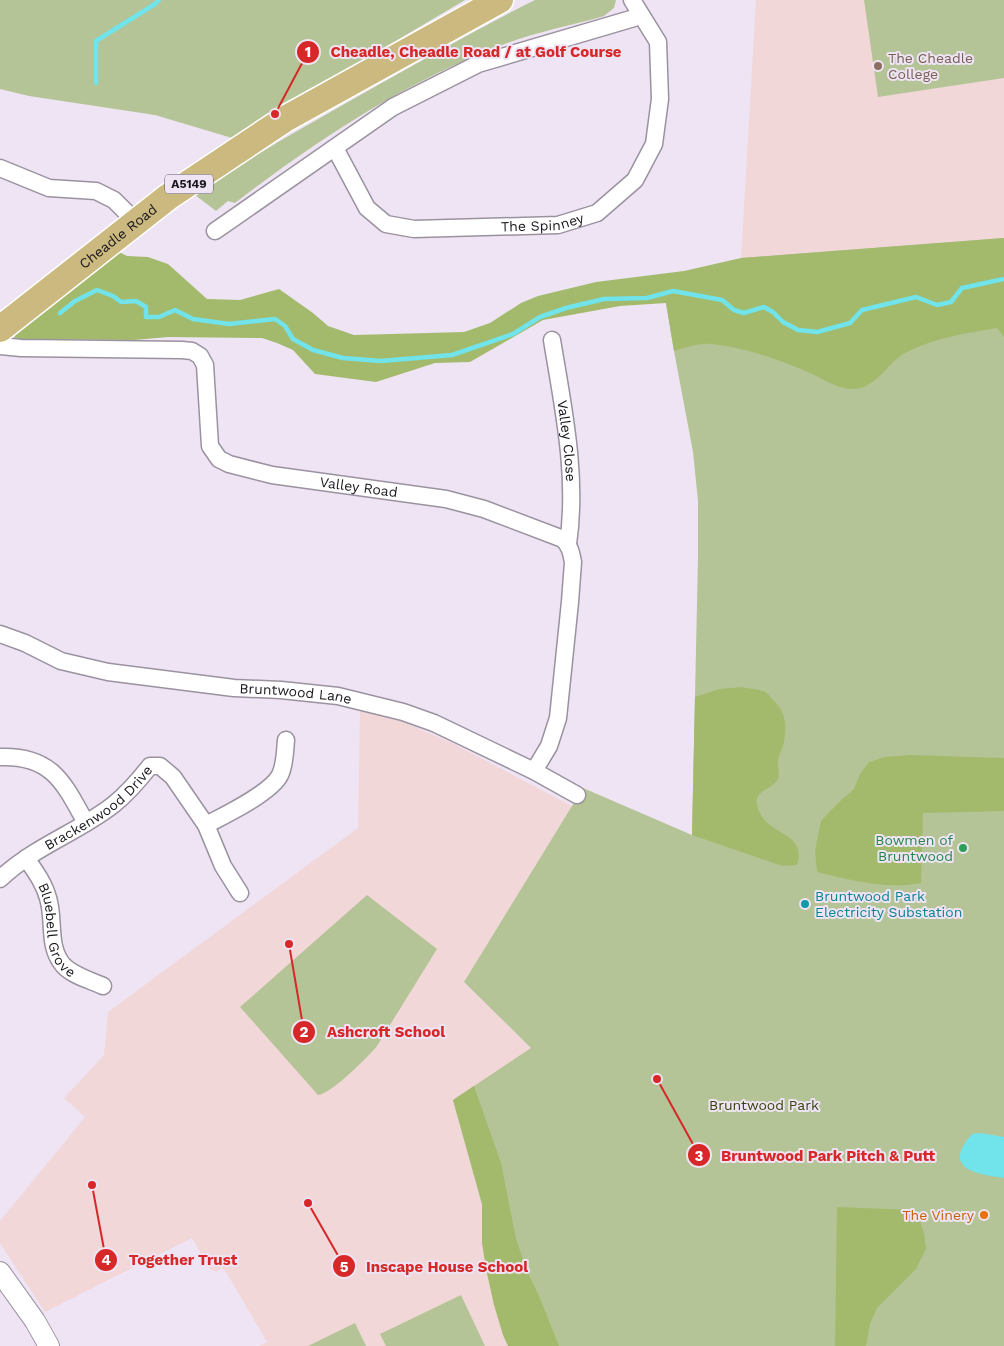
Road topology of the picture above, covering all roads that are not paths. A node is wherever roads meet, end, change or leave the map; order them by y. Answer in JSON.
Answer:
{"nodes":[{"id":1,"x":500,"y":0,"type":"edge"},
{"id":2,"x":632,"y":0,"type":"edge"},
{"id":3,"x":641,"y":16,"type":"junction"},
{"id":4,"x":335,"y":148,"type":"junction"},
{"id":5,"x":0,"y":168,"type":"edge"},
{"id":6,"x":136,"y":222,"type":"junction"},
{"id":7,"x":215,"y":231,"type":"dead end"},
{"id":8,"x":0,"y":329,"type":"edge"},
{"id":9,"x":552,"y":340,"type":"dead end"},
{"id":10,"x":0,"y":346,"type":"edge"},
{"id":11,"x":568,"y":544,"type":"junction"},
{"id":12,"x":0,"y":634,"type":"edge"},
{"id":13,"x":286,"y":740,"type":"dead end"},
{"id":14,"x":0,"y":757,"type":"edge"},
{"id":15,"x":534,"y":771,"type":"junction"},
{"id":16,"x":577,"y":795,"type":"dead end"},
{"id":17,"x":86,"y":823,"type":"junction"},
{"id":18,"x":206,"y":825,"type":"junction"},
{"id":19,"x":26,"y":858,"type":"junction"},
{"id":20,"x":0,"y":879,"type":"edge"},
{"id":21,"x":240,"y":893,"type":"dead end"},
{"id":22,"x":103,"y":986,"type":"dead end"},
{"id":23,"x":0,"y":1272,"type":"edge"},
{"id":24,"x":49,"y":1346,"type":"edge"}],
"edges":[{"from":1,"to":6,"type":"main road","name":"Cheadle Road","number":"A5149"},
{"from":2,"to":3,"type":"street","name":"The Spinney"},
{"from":3,"to":4,"type":"street"},
{"from":3,"to":4,"type":"street","name":"The Spinney"},
{"from":4,"to":7,"type":"street"},
{"from":5,"to":6,"type":"street"},
{"from":6,"to":8,"type":"main road","name":"Cheadle Road","number":"A5149"},
{"from":9,"to":11,"type":"street","name":"Valley Close"},
{"from":10,"to":11,"type":"street","name":"Valley Road"},
{"from":11,"to":15,"type":"street"},
{"from":12,"to":15,"type":"street","name":"Bruntwood Lane"},
{"from":13,"to":18,"type":"street"},
{"from":14,"to":17,"type":"street"},
{"from":15,"to":16,"type":"street","name":"Bruntwood Lane"},
{"from":17,"to":18,"type":"street","name":"Brackenwood Drive"},
{"from":17,"to":19,"type":"street","name":"Brackenwood Drive"},
{"from":18,"to":21,"type":"street","name":"Brackenwood Drive"},
{"from":19,"to":20,"type":"street","name":"Brackenwood Drive"},
{"from":19,"to":22,"type":"street","name":"Bluebell Grove"},
{"from":23,"to":24,"type":"street"}]}
